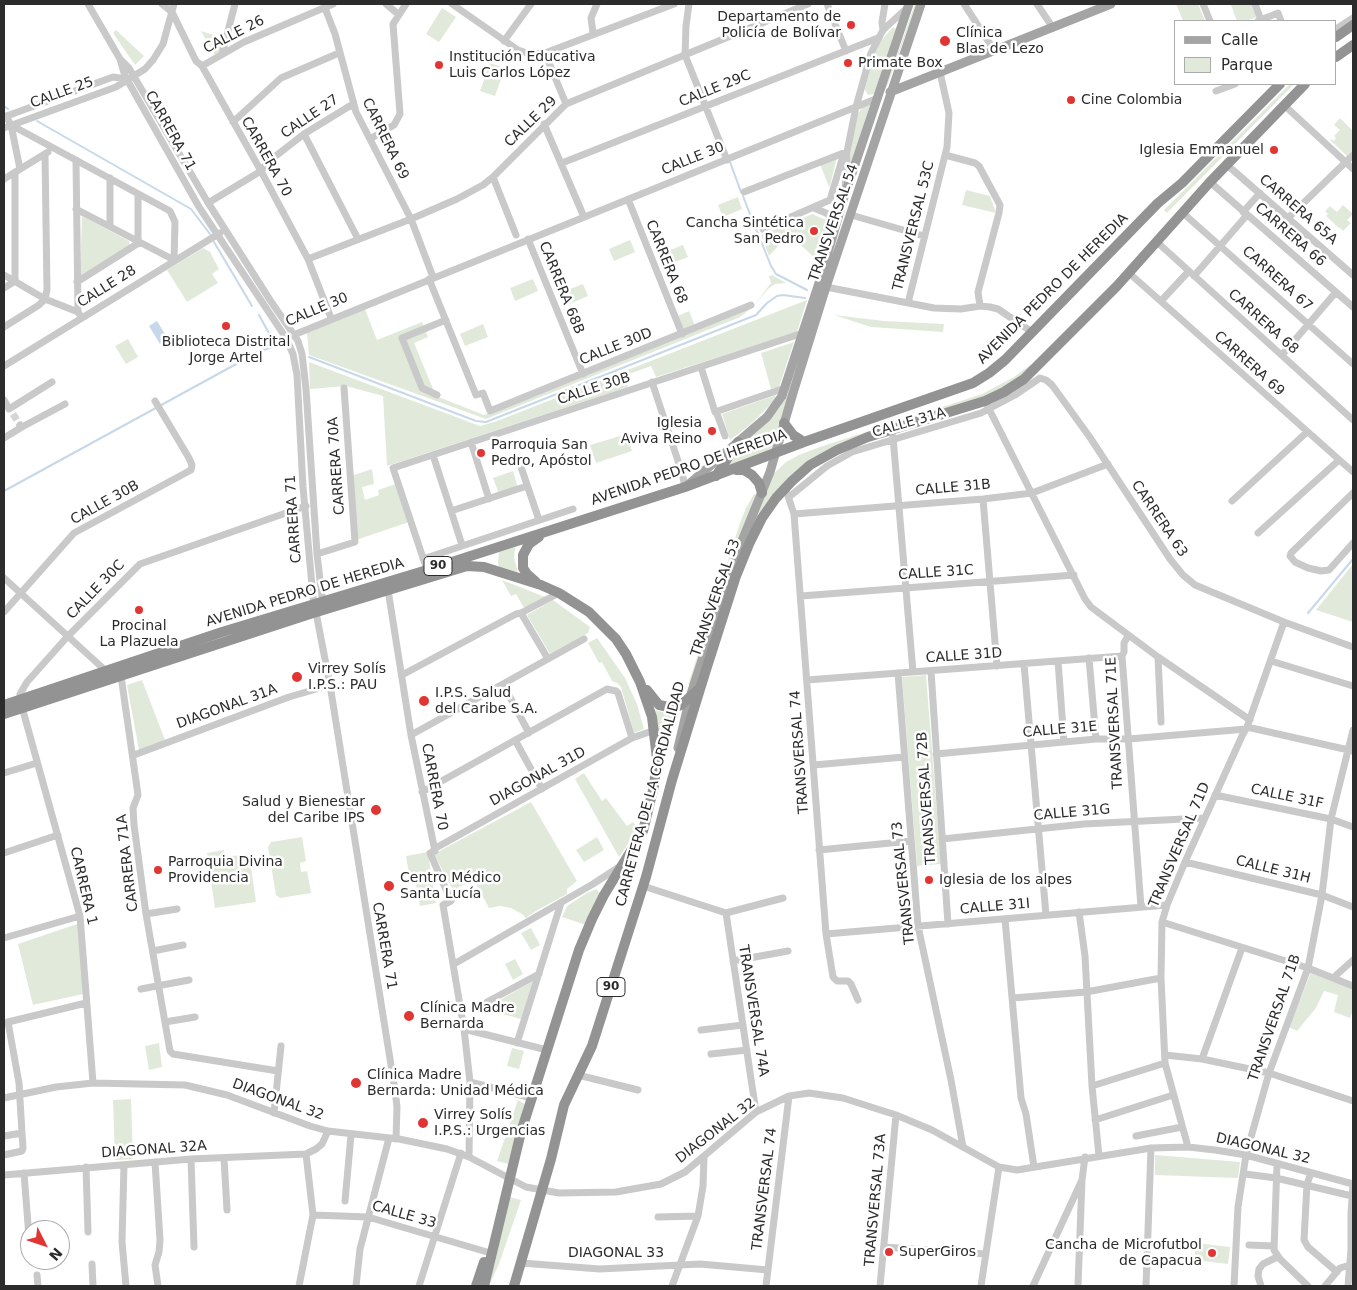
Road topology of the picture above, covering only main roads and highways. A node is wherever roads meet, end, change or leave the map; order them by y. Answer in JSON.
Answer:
{"nodes":[{"id":1,"x":921,"y":4,"type":"edge"},
{"id":2,"x":1111,"y":4,"type":"edge"},
{"id":3,"x":909,"y":5,"type":"edge"},
{"id":4,"x":1353,"y":25,"type":"edge"},
{"id":5,"x":1337,"y":36,"type":"edge"},
{"id":6,"x":1353,"y":45,"type":"edge"},
{"id":7,"x":1337,"y":56,"type":"edge"},
{"id":8,"x":900,"y":66,"type":"junction"},
{"id":9,"x":912,"y":84,"type":"junction"},
{"id":10,"x":1279,"y":85,"type":"edge"},
{"id":11,"x":1304,"y":85,"type":"edge"},
{"id":12,"x":892,"y":91,"type":"junction"},
{"id":13,"x":878,"y":98,"type":"junction"},
{"id":14,"x":823,"y":288,"type":"junction"},
{"id":15,"x":816,"y":305,"type":"junction"},
{"id":16,"x":784,"y":423,"type":"junction"},
{"id":17,"x":738,"y":442,"type":"junction"},
{"id":18,"x":804,"y":442,"type":"junction"},
{"id":19,"x":775,"y":452,"type":"junction"},
{"id":20,"x":730,"y":471,"type":"junction"},
{"id":21,"x":716,"y":476,"type":"junction"},
{"id":22,"x":685,"y":487,"type":"junction"},
{"id":23,"x":762,"y":493,"type":"junction"},
{"id":24,"x":553,"y":530,"type":"junction"},
{"id":25,"x":541,"y":585,"type":"junction"},
{"id":26,"x":319,"y":607,"type":"junction"},
{"id":27,"x":634,"y":670,"type":"junction"},
{"id":28,"x":700,"y":687,"type":"junction"},
{"id":29,"x":690,"y":697,"type":"junction"},
{"id":30,"x":21,"y":704,"type":"junction"},
{"id":31,"x":4,"y":705,"type":"edge"},
{"id":32,"x":4,"y":714,"type":"edge"},
{"id":33,"x":672,"y":780,"type":"junction"},
{"id":34,"x":497,"y":1225,"type":"junction"},
{"id":35,"x":476,"y":1286,"type":"edge"},
{"id":36,"x":484,"y":1286,"type":"edge"},
{"id":37,"x":514,"y":1286,"type":"edge"}],
"edges":[{"from":1,"to":8,"type":"main road","name":"TRANSVERSAL 54"},
{"from":2,"to":9,"type":"main road","name":"CALLE 30"},
{"from":3,"to":13,"type":"main road","name":"TRANSVERSAL 54"},
{"from":4,"to":5,"type":"highway"},
{"from":6,"to":7,"type":"highway"},
{"from":8,"to":9,"type":"main road"},
{"from":8,"to":12,"type":"main road","name":"TRANSVERSAL 54"},
{"from":9,"to":12,"type":"main road","name":"CALLE 30"},
{"from":10,"to":18,"type":"highway","name":"AVENIDA PEDRO DE HEREDIA"},
{"from":11,"to":28,"type":"highway","name":"TRANSVERSAL 53","number":"90"},
{"from":12,"to":13,"type":"main road","name":"CALLE 30"},
{"from":12,"to":14,"type":"main road","name":"TRANSVERSAL 54"},
{"from":13,"to":14,"type":"main road","name":"TRANSVERSAL 54"},
{"from":14,"to":15,"type":"main road","name":"TRANSVERSAL 54"},
{"from":15,"to":16,"type":"main road","name":"TRANSVERSAL 54"},
{"from":15,"to":17,"type":"main road","name":"TRANSVERSAL 54"},
{"from":16,"to":18,"type":"highway"},
{"from":16,"to":19,"type":"main road","name":"TRANSVERSAL 54"},
{"from":17,"to":21,"type":"highway"},
{"from":17,"to":22,"type":"main road","name":"TRANSVERSAL 54"},
{"from":18,"to":19,"type":"highway","name":"AVENIDA PEDRO DE HEREDIA"},
{"from":19,"to":20,"type":"highway","name":"AVENIDA PEDRO DE HEREDIA","number":"90"},
{"from":19,"to":23,"type":"main road","name":"CARRETERA DE LA CORDIALIDAD","number":"90"},
{"from":20,"to":21,"type":"highway","name":"AVENIDA PEDRO DE HEREDIA","number":"90"},
{"from":20,"to":23,"type":"highway"},
{"from":21,"to":22,"type":"highway","name":"AVENIDA PEDRO DE HEREDIA","number":"90"},
{"from":22,"to":24,"type":"highway","name":"AVENIDA PEDRO DE HEREDIA","number":"90"},
{"from":23,"to":29,"type":"main road","name":"CARRETERA DE LA CORDIALIDAD","number":"90"},
{"from":24,"to":25,"type":"highway"},
{"from":24,"to":26,"type":"highway","name":"AVENIDA PEDRO DE HEREDIA","number":"90"},
{"from":25,"to":26,"type":"highway","name":"AVENIDA PEDRO DE HEREDIA","number":"90"},
{"from":25,"to":27,"type":"highway","name":"CARRETERA DE LA CORDIALIDAD","number":"90"},
{"from":26,"to":30,"type":"highway","name":"AVENIDA PEDRO DE HEREDIA","number":"90"},
{"from":26,"to":30,"type":"highway","name":"AVENIDA PEDRO DE HEREDIA","number":"90"},
{"from":27,"to":29,"type":"highway"},
{"from":27,"to":34,"type":"highway","name":"CARRETERA DE LA CORDIALIDAD","number":"90"},
{"from":28,"to":29,"type":"highway"},
{"from":28,"to":33,"type":"highway","name":"TRANSVERSAL 53","number":"90"},
{"from":29,"to":33,"type":"main road","name":"CARRETERA DE LA CORDIALIDAD","number":"90"},
{"from":30,"to":31,"type":"highway","name":"AVENIDA PEDRO DE HEREDIA","number":"90"},
{"from":30,"to":32,"type":"highway","name":"AVENIDA PEDRO DE HEREDIA","number":"90"},
{"from":33,"to":37,"type":"highway","name":"CARRETERA DE LA CORDIALIDAD","number":"90"},
{"from":34,"to":35,"type":"highway"},
{"from":34,"to":36,"type":"highway","name":"CARRETERA DE LA CORDIALIDAD","number":"90"}]}
